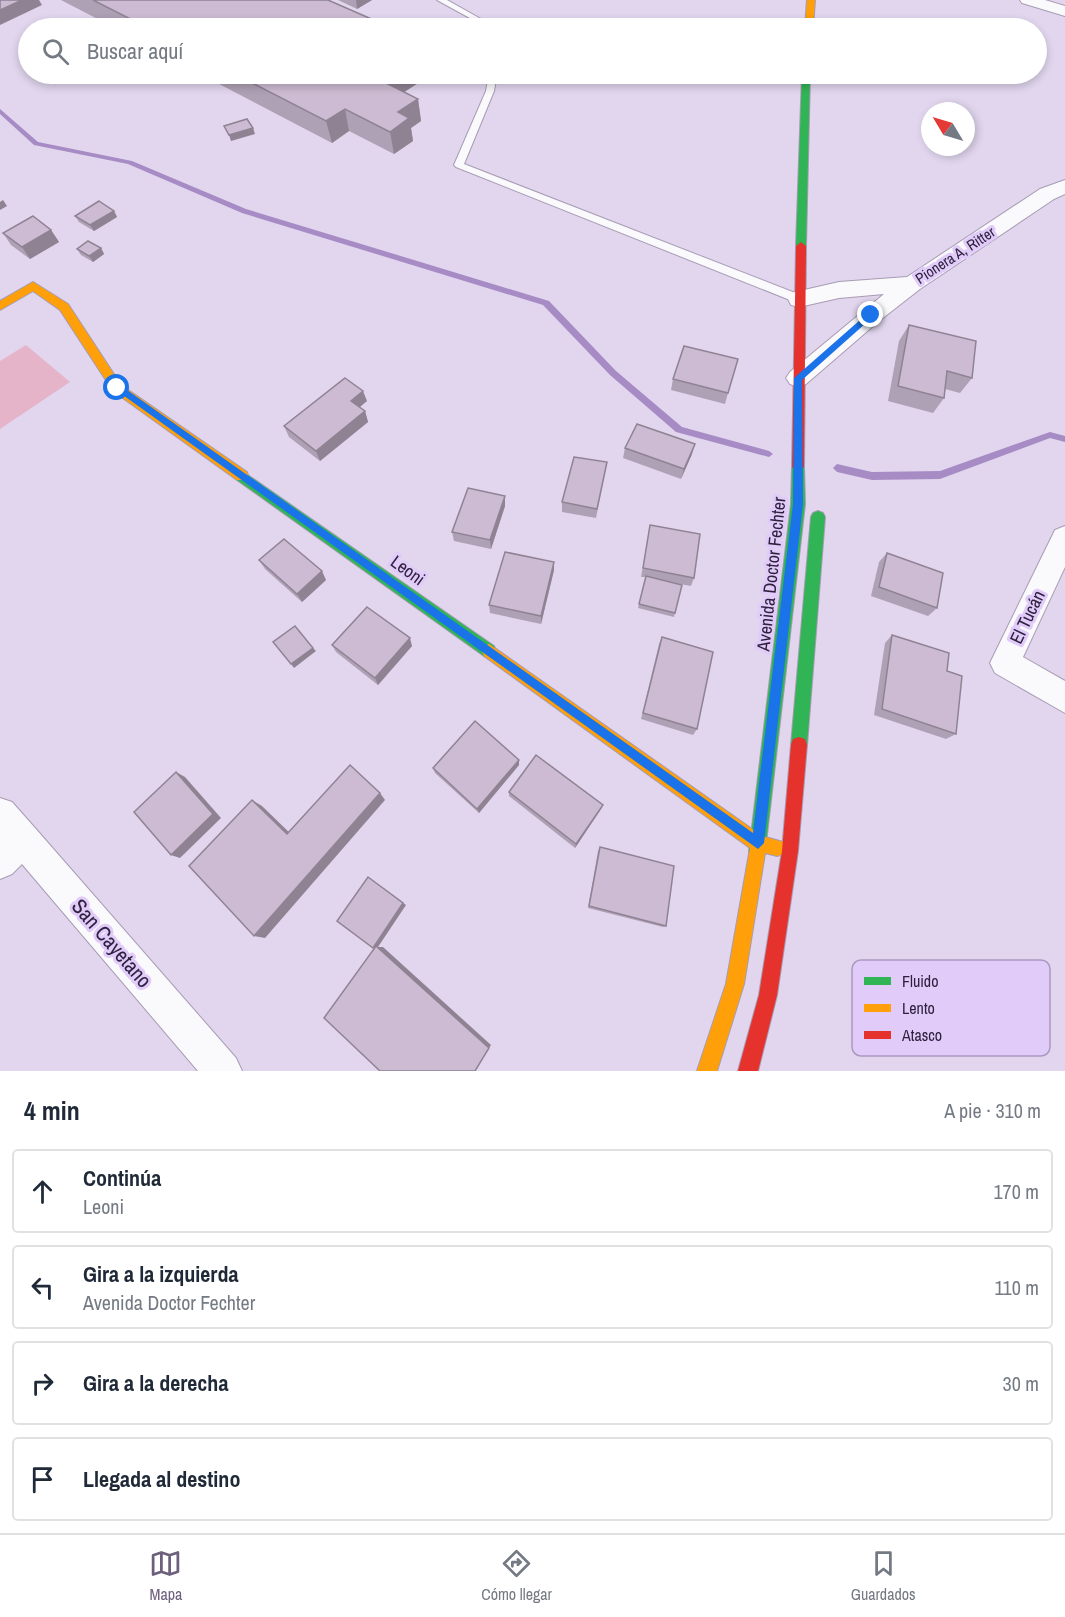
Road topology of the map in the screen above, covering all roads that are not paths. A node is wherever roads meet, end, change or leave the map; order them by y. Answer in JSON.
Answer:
{"nodes":[{"id":1,"x":441,"y":0,"type":"edge"},
{"id":2,"x":811,"y":0,"type":"edge"},
{"id":3,"x":823,"y":0,"type":"edge"},
{"id":4,"x":1028,"y":0,"type":"edge"},
{"id":5,"x":1065,"y":11,"type":"edge"},
{"id":6,"x":474,"y":18,"type":"edge"},
{"id":7,"x":810,"y":18,"type":"edge"},
{"id":8,"x":822,"y":18,"type":"edge"},
{"id":9,"x":491,"y":84,"type":"edge"},
{"id":10,"x":806,"y":84,"type":"edge"},
{"id":11,"x":820,"y":84,"type":"edge"},
{"id":12,"x":819,"y":128,"type":"dead end"},
{"id":13,"x":1065,"y":186,"type":"edge"},
{"id":14,"x":912,"y":284,"type":"junction"},
{"id":15,"x":811,"y":296,"type":"junction"},
{"id":16,"x":0,"y":306,"type":"edge"},
{"id":17,"x":814,"y":342,"type":"dead end"},
{"id":18,"x":809,"y":377,"type":"junction"},
{"id":19,"x":819,"y":500,"type":"dead end"},
{"id":20,"x":1065,"y":538,"type":"edge"},
{"id":21,"x":1065,"y":698,"type":"edge"},
{"id":22,"x":0,"y":814,"type":"edge"},
{"id":23,"x":758,"y":843,"type":"junction"},
{"id":24,"x":11,"y":851,"type":"edge"},
{"id":25,"x":790,"y":851,"type":"junction"},
{"id":26,"x":223,"y":1071,"type":"edge"},
{"id":27,"x":707,"y":1071,"type":"edge"},
{"id":28,"x":748,"y":1071,"type":"edge"}],
"edges":[{"from":1,"to":6,"type":"lane"},
{"from":2,"to":7,"type":"main road"},
{"from":3,"to":8,"type":"main road"},
{"from":4,"to":5,"type":"street"},
{"from":9,"to":15,"type":"lane"},
{"from":10,"to":15,"type":"main road","name":"Avenida Doctor Fechter"},
{"from":11,"to":12,"type":"main road"},
{"from":13,"to":14,"type":"street","name":"Pionera A, Ritter"},
{"from":14,"to":15,"type":"street","name":"Pionera A, Ritter"},
{"from":14,"to":18,"type":"street"},
{"from":15,"to":18,"type":"main road","name":"Avenida Doctor Fechter"},
{"from":16,"to":23,"type":"main road","name":"Leoni"},
{"from":17,"to":18,"type":"main road","name":"Avenida Doctor Fechter"},
{"from":18,"to":23,"type":"main road","name":"Avenida Doctor Fechter"},
{"from":19,"to":25,"type":"main road"},
{"from":20,"to":21,"type":"street","name":"El Tucán"},
{"from":22,"to":24,"type":"street","name":"San Cayetano"},
{"from":23,"to":25,"type":"main road","name":"Leoni"},
{"from":23,"to":27,"type":"main road","name":"Avenida Doctor Fechter"},
{"from":24,"to":26,"type":"street","name":"San Cayetano"},
{"from":25,"to":28,"type":"main road"}]}
